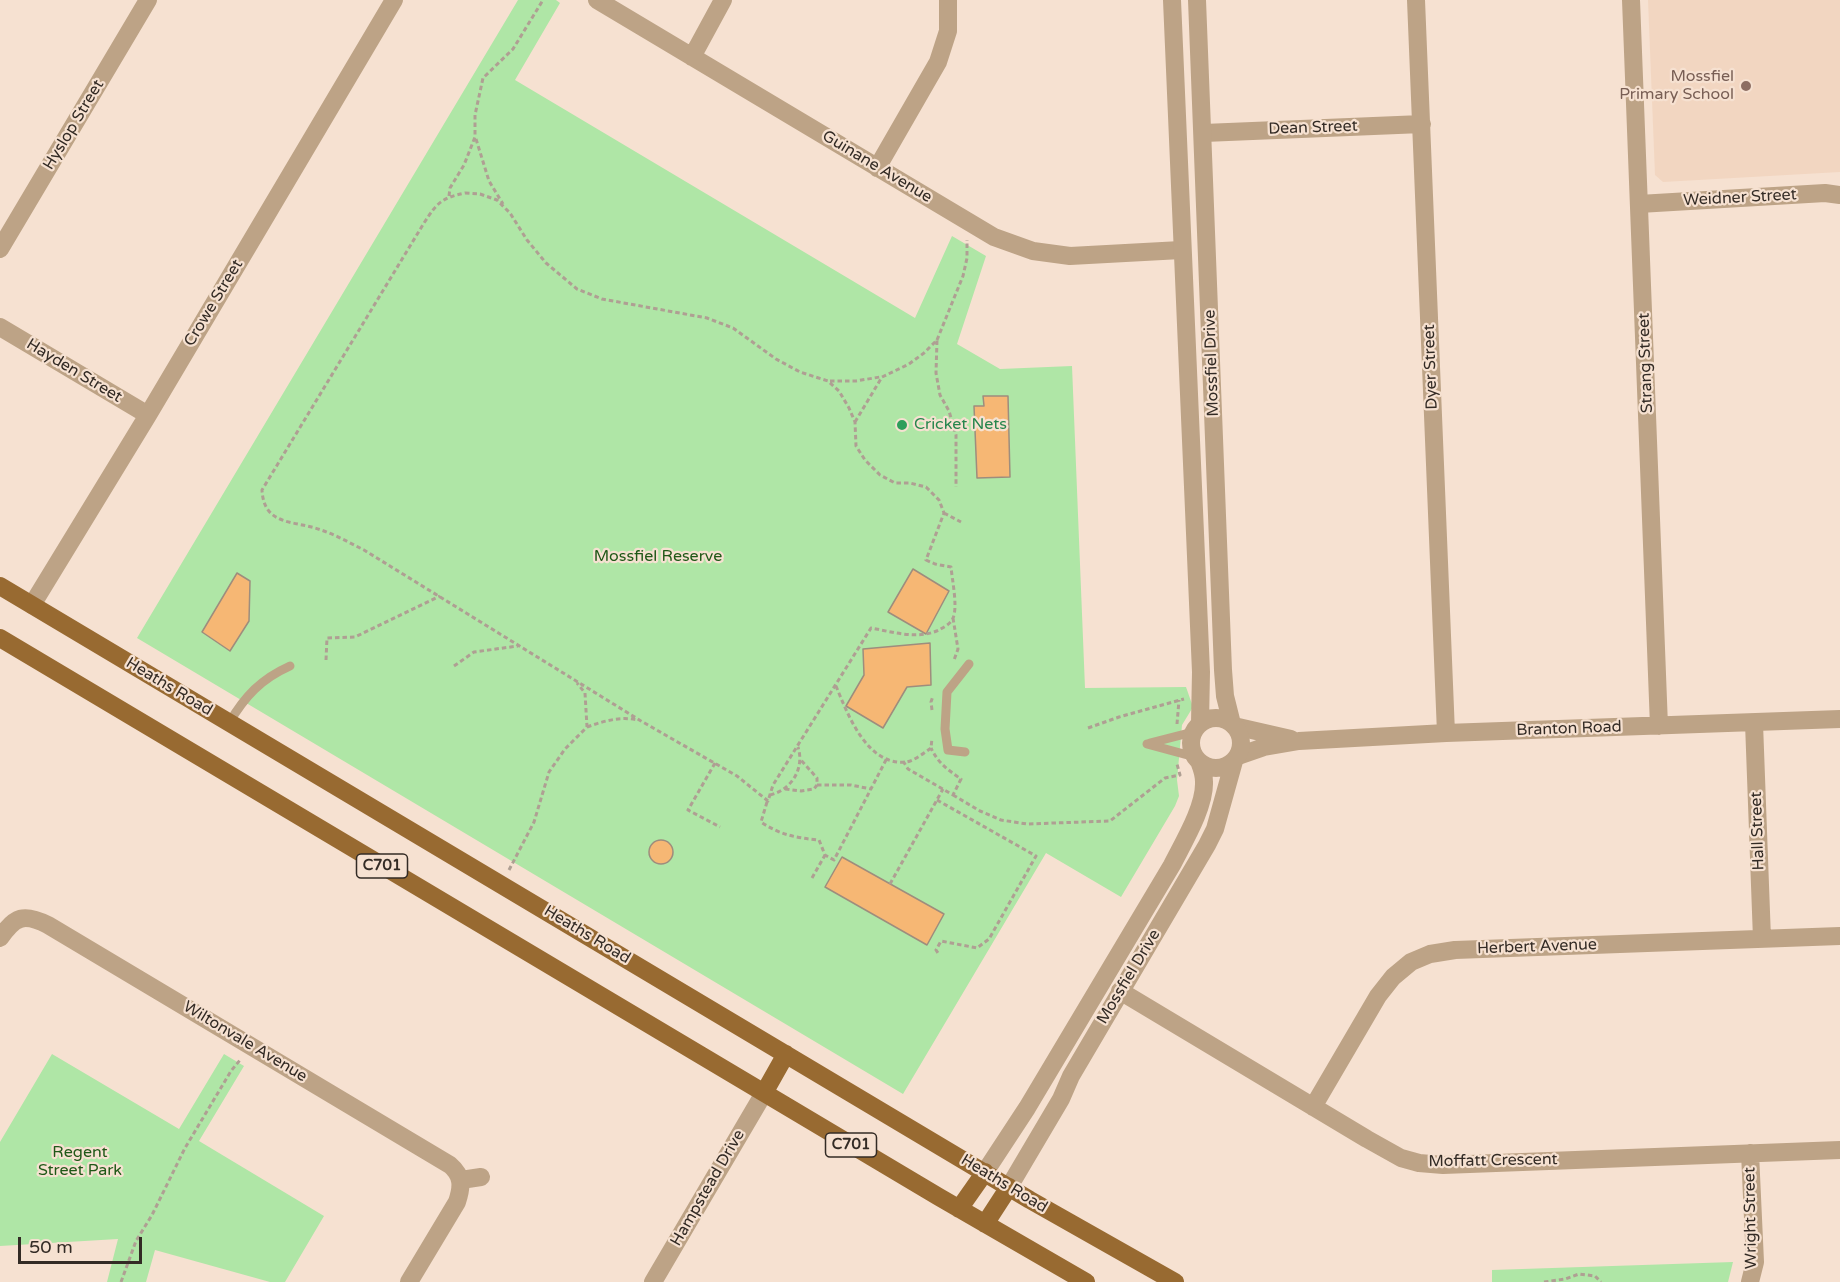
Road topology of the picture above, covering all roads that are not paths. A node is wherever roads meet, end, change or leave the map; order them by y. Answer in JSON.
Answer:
{"nodes":[{"id":1,"x":148,"y":0,"type":"edge"},
{"id":2,"x":394,"y":0,"type":"edge"},
{"id":3,"x":597,"y":0,"type":"edge"},
{"id":4,"x":723,"y":0,"type":"edge"},
{"id":5,"x":948,"y":0,"type":"edge"},
{"id":6,"x":1172,"y":0,"type":"edge"},
{"id":7,"x":1197,"y":0,"type":"edge"},
{"id":8,"x":1416,"y":0,"type":"edge"},
{"id":9,"x":1631,"y":0,"type":"edge"},
{"id":10,"x":692,"y":57,"type":"junction"},
{"id":11,"x":1422,"y":124,"type":"junction"},
{"id":12,"x":1204,"y":133,"type":"junction"},
{"id":13,"x":877,"y":168,"type":"junction"},
{"id":14,"x":1840,"y":195,"type":"edge"},
{"id":15,"x":1639,"y":204,"type":"junction"},
{"id":16,"x":0,"y":249,"type":"edge"},
{"id":17,"x":1181,"y":250,"type":"junction"},
{"id":18,"x":0,"y":327,"type":"edge"},
{"id":19,"x":148,"y":415,"type":"junction"},
{"id":20,"x":0,"y":586,"type":"edge"},
{"id":21,"x":32,"y":606,"type":"junction"},
{"id":22,"x":0,"y":638,"type":"edge"},
{"id":23,"x":969,"y":664,"type":"dead end"},
{"id":24,"x":290,"y":666,"type":"dead end"},
{"id":25,"x":1840,"y":719,"type":"edge"},
{"id":26,"x":229,"y":723,"type":"junction"},
{"id":27,"x":1754,"y":723,"type":"junction"},
{"id":28,"x":1233,"y":725,"type":"junction"},
{"id":29,"x":1659,"y":726,"type":"junction"},
{"id":30,"x":1190,"y":728,"type":"junction"},
{"id":31,"x":1446,"y":733,"type":"junction"},
{"id":32,"x":1299,"y":741,"type":"junction"},
{"id":33,"x":965,"y":752,"type":"dead end"},
{"id":34,"x":1236,"y":759,"type":"junction"},
{"id":35,"x":1198,"y":760,"type":"junction"},
{"id":36,"x":1840,"y":936,"type":"edge"},
{"id":37,"x":0,"y":938,"type":"edge"},
{"id":38,"x":1762,"y":939,"type":"junction"},
{"id":39,"x":1102,"y":981,"type":"junction"},
{"id":40,"x":1120,"y":991,"type":"junction"},
{"id":41,"x":786,"y":1054,"type":"junction"},
{"id":42,"x":764,"y":1093,"type":"junction"},
{"id":43,"x":1313,"y":1107,"type":"junction"},
{"id":44,"x":1840,"y":1150,"type":"edge"},
{"id":45,"x":1750,"y":1153,"type":"junction"},
{"id":46,"x":985,"y":1172,"type":"junction"},
{"id":47,"x":481,"y":1177,"type":"dead end"},
{"id":48,"x":461,"y":1180,"type":"junction"},
{"id":49,"x":1009,"y":1187,"type":"junction"},
{"id":50,"x":959,"y":1209,"type":"junction"},
{"id":51,"x":985,"y":1224,"type":"junction"},
{"id":52,"x":409,"y":1282,"type":"edge"},
{"id":53,"x":653,"y":1282,"type":"edge"},
{"id":54,"x":1086,"y":1282,"type":"edge"},
{"id":55,"x":1175,"y":1282,"type":"edge"},
{"id":56,"x":1750,"y":1282,"type":"edge"}],
"edges":[{"from":1,"to":16,"type":"street","name":"Hyslop Street"},
{"from":2,"to":19,"type":"street","name":"Crowe Street"},
{"from":3,"to":10,"type":"street","name":"Guinane Avenue"},
{"from":4,"to":10,"type":"street"},
{"from":5,"to":13,"type":"street"},
{"from":6,"to":17,"type":"street","name":"Mossfiel Drive"},
{"from":7,"to":12,"type":"street","name":"Mossfiel Drive"},
{"from":8,"to":11,"type":"street","name":"Dyer Street"},
{"from":9,"to":15,"type":"street","name":"Strang Street"},
{"from":10,"to":13,"type":"street","name":"Guinane Avenue"},
{"from":11,"to":12,"type":"street","name":"Dean Street"},
{"from":11,"to":31,"type":"street","name":"Dyer Street"},
{"from":12,"to":28,"type":"street","name":"Mossfiel Drive"},
{"from":13,"to":17,"type":"street","name":"Guinane Avenue"},
{"from":14,"to":15,"type":"street","name":"Weidner Street"},
{"from":15,"to":29,"type":"street","name":"Strang Street"},
{"from":17,"to":30,"type":"street","name":"Mossfiel Drive"},
{"from":18,"to":19,"type":"street","name":"Hayden Street"},
{"from":19,"to":21,"type":"street","name":"Crowe Street"},
{"from":20,"to":21,"type":"main road","name":"Heaths Road","number":"C701"},
{"from":21,"to":26,"type":"main road","name":"Heaths Road","number":"C701"},
{"from":22,"to":42,"type":"main road","number":"C701"},
{"from":23,"to":33,"type":"lane"},
{"from":24,"to":26,"type":"lane"},
{"from":25,"to":27,"type":"street","name":"Branton Road"},
{"from":26,"to":41,"type":"main road","name":"Heaths Road","number":"C701"},
{"from":27,"to":29,"type":"street","name":"Branton Road"},
{"from":27,"to":38,"type":"street","name":"Hall Street"},
{"from":28,"to":30,"type":"street"},
{"from":28,"to":32,"type":"street","name":"Branton Road"},
{"from":28,"to":34,"type":"street"},
{"from":29,"to":31,"type":"street","name":"Branton Road"},
{"from":30,"to":35,"type":"street"},
{"from":30,"to":35,"type":"lane"},
{"from":31,"to":32,"type":"street","name":"Branton Road"},
{"from":32,"to":34,"type":"street","name":"Branton Road"},
{"from":34,"to":35,"type":"street"},
{"from":34,"to":40,"type":"street","name":"Mossfiel Drive"},
{"from":35,"to":39,"type":"street","name":"Mossfiel Drive"},
{"from":36,"to":38,"type":"street","name":"Herbert Avenue"},
{"from":37,"to":48,"type":"street","name":"Wiltonvale Avenue"},
{"from":38,"to":43,"type":"street","name":"Herbert Avenue"},
{"from":39,"to":40,"type":"street","name":"Moffatt Crescent"},
{"from":39,"to":46,"type":"street","name":"Mossfiel Drive"},
{"from":40,"to":43,"type":"street","name":"Moffatt Crescent"},
{"from":40,"to":49,"type":"street","name":"Mossfiel Drive"},
{"from":41,"to":42,"type":"main road"},
{"from":41,"to":46,"type":"main road","name":"Heaths Road","number":"C701"},
{"from":42,"to":50,"type":"main road","number":"C701"},
{"from":42,"to":53,"type":"street","name":"Hampstead Drive"},
{"from":43,"to":45,"type":"street","name":"Moffatt Crescent"},
{"from":44,"to":45,"type":"street","name":"Moffatt Crescent"},
{"from":45,"to":56,"type":"street","name":"Wright Street"},
{"from":46,"to":49,"type":"main road","name":"Heaths Road","number":"C701"},
{"from":46,"to":50,"type":"main road"},
{"from":47,"to":48,"type":"street"},
{"from":48,"to":52,"type":"street"},
{"from":49,"to":51,"type":"main road"},
{"from":49,"to":55,"type":"main road","name":"Heaths Road","number":"C701"},
{"from":50,"to":51,"type":"main road","number":"C701"},
{"from":51,"to":54,"type":"main road","number":"C701"}]}
